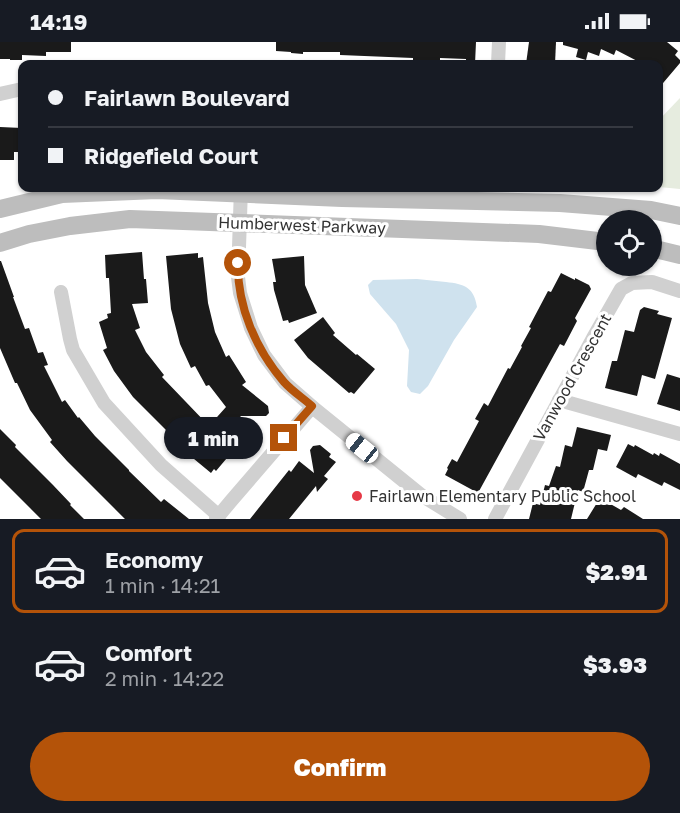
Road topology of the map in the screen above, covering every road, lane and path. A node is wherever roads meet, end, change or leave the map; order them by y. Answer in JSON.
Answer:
{"nodes":[{"id":1,"x":499,"y":42,"type":"edge"},
{"id":2,"x":498,"y":60,"type":"edge"},
{"id":3,"x":18,"y":90,"type":"edge"},
{"id":4,"x":0,"y":94,"type":"edge"},
{"id":5,"x":115,"y":192,"type":"edge"},
{"id":6,"x":241,"y":192,"type":"edge"},
{"id":7,"x":268,"y":192,"type":"edge"},
{"id":8,"x":0,"y":209,"type":"edge"},
{"id":9,"x":680,"y":216,"type":"edge"},
{"id":10,"x":239,"y":224,"type":"junction"},
{"id":11,"x":596,"y":241,"type":"edge"},
{"id":12,"x":0,"y":243,"type":"edge"},
{"id":13,"x":662,"y":251,"type":"edge"},
{"id":14,"x":680,"y":255,"type":"edge"},
{"id":15,"x":680,"y":291,"type":"edge"},
{"id":16,"x":60,"y":292,"type":"dead end"},
{"id":17,"x":559,"y":400,"type":"junction"},
{"id":18,"x":312,"y":406,"type":"junction"},
{"id":19,"x":680,"y":434,"type":"edge"},
{"id":20,"x":218,"y":518,"type":"edge"},
{"id":21,"x":460,"y":519,"type":"edge"},
{"id":22,"x":495,"y":519,"type":"edge"}],
"edges":[{"from":1,"to":2,"type":"street"},
{"from":3,"to":4,"type":"street"},
{"from":5,"to":8,"type":"main road","name":"Humberwest Parkway"},
{"from":6,"to":10,"type":"street"},
{"from":7,"to":9,"type":"main road","name":"Humberwest Parkway"},
{"from":10,"to":11,"type":"main road","name":"Humberwest Parkway"},
{"from":10,"to":12,"type":"main road","name":"Humberwest Parkway"},
{"from":10,"to":18,"type":"street"},
{"from":13,"to":14,"type":"main road"},
{"from":15,"to":17,"type":"street","name":"Vanwood Crescent"},
{"from":16,"to":20,"type":"street"},
{"from":17,"to":19,"type":"street"},
{"from":17,"to":22,"type":"street","name":"Vanwood Crescent"},
{"from":18,"to":20,"type":"street"},
{"from":18,"to":21,"type":"street"}]}
